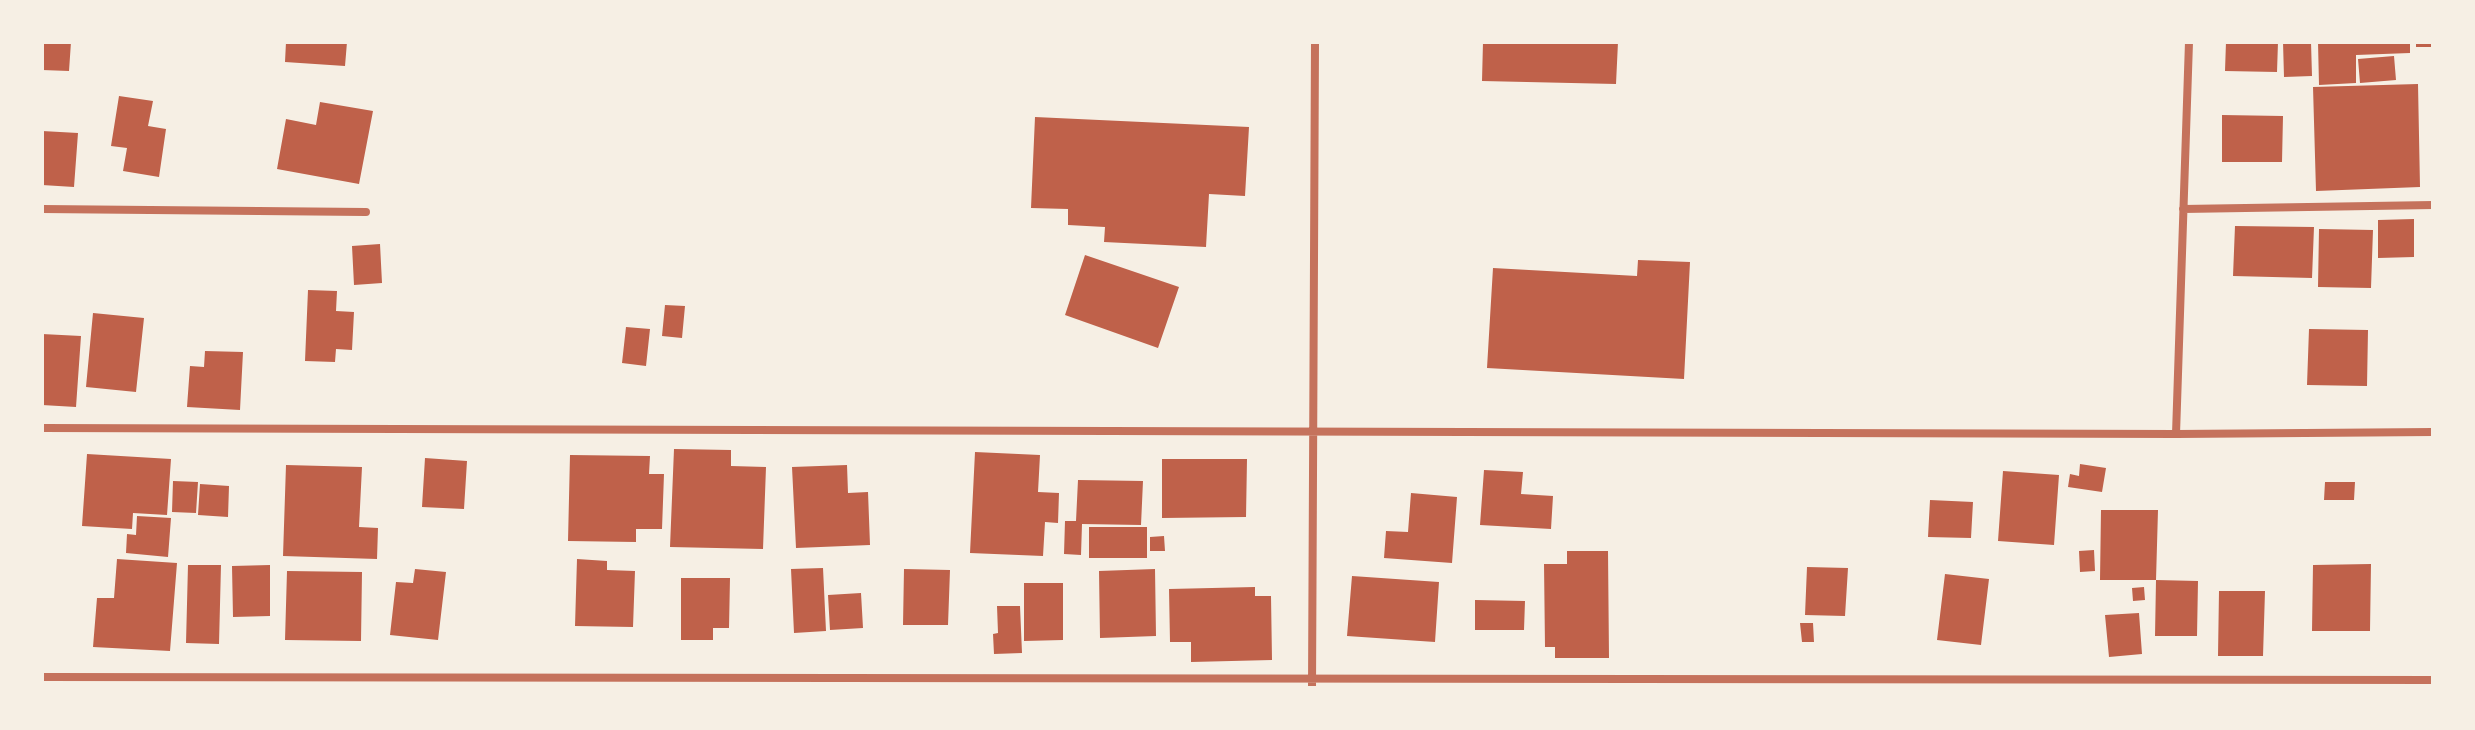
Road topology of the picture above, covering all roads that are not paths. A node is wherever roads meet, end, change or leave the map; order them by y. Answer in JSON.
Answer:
{"nodes":[{"id":1,"x":1315,"y":42,"type":"edge"},
{"id":2,"x":2189,"y":42,"type":"edge"},
{"id":3,"x":2433,"y":205,"type":"edge"},
{"id":4,"x":42,"y":209,"type":"edge"},
{"id":5,"x":2183,"y":209,"type":"junction"},
{"id":6,"x":366,"y":212,"type":"dead end"},
{"id":7,"x":42,"y":428,"type":"edge"},
{"id":8,"x":1313,"y":432,"type":"junction"},
{"id":9,"x":2433,"y":432,"type":"edge"},
{"id":10,"x":2176,"y":434,"type":"junction"},
{"id":11,"x":42,"y":677,"type":"edge"},
{"id":12,"x":2433,"y":680,"type":"edge"},
{"id":13,"x":1312,"y":683,"type":"edge"}],
"edges":[{"from":1,"to":8,"type":"street"},
{"from":2,"to":5,"type":"street"},
{"from":3,"to":5,"type":"street"},
{"from":4,"to":6,"type":"street"},
{"from":5,"to":10,"type":"street"},
{"from":7,"to":8,"type":"street"},
{"from":8,"to":10,"type":"street"},
{"from":8,"to":13,"type":"street"},
{"from":9,"to":10,"type":"street"},
{"from":11,"to":13,"type":"street"},
{"from":12,"to":13,"type":"street"}]}
